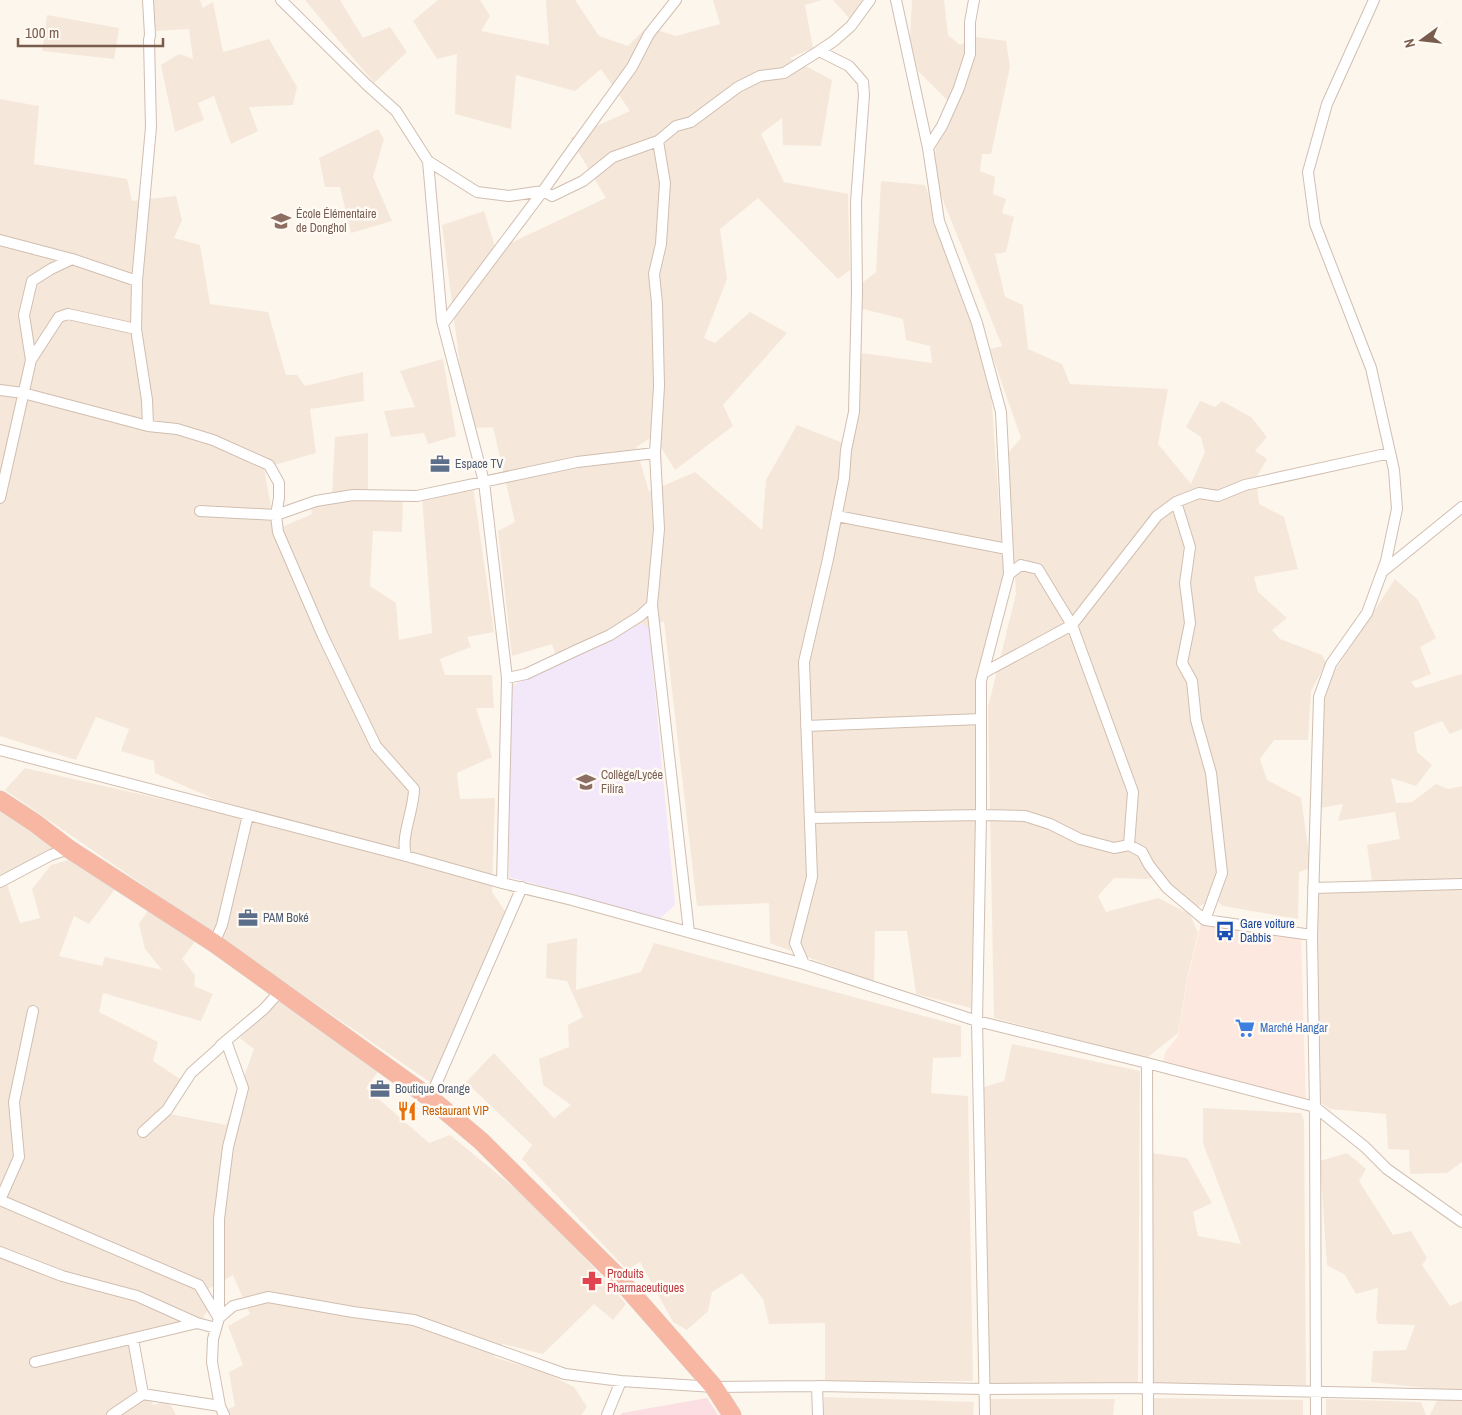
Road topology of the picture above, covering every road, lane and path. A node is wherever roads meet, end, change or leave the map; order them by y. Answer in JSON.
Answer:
{"nodes":[{"id":1,"x":148,"y":0,"type":"edge"},
{"id":2,"x":281,"y":0,"type":"edge"},
{"id":3,"x":676,"y":0,"type":"edge"},
{"id":4,"x":870,"y":0,"type":"edge"},
{"id":5,"x":896,"y":0,"type":"edge"},
{"id":6,"x":974,"y":0,"type":"edge"},
{"id":7,"x":1373,"y":1,"type":"edge"},
{"id":8,"x":819,"y":51,"type":"junction"},
{"id":9,"x":658,"y":141,"type":"junction"},
{"id":10,"x":928,"y":148,"type":"junction"},
{"id":11,"x":428,"y":161,"type":"junction"},
{"id":12,"x":543,"y":192,"type":"junction"},
{"id":13,"x":0,"y":240,"type":"edge"},
{"id":14,"x":72,"y":259,"type":"junction"},
{"id":15,"x":137,"y":281,"type":"junction"},
{"id":16,"x":443,"y":324,"type":"junction"},
{"id":17,"x":136,"y":329,"type":"junction"},
{"id":18,"x":31,"y":360,"type":"junction"},
{"id":19,"x":0,"y":390,"type":"edge"},
{"id":20,"x":23,"y":394,"type":"junction"},
{"id":21,"x":148,"y":426,"type":"junction"},
{"id":22,"x":656,"y":452,"type":"junction"},
{"id":23,"x":1390,"y":453,"type":"junction"},
{"id":24,"x":484,"y":482,"type":"junction"},
{"id":25,"x":0,"y":498,"type":"edge"},
{"id":26,"x":1176,"y":502,"type":"junction"},
{"id":27,"x":1462,"y":507,"type":"edge"},
{"id":28,"x":200,"y":511,"type":"dead end"},
{"id":29,"x":276,"y":515,"type":"junction"},
{"id":30,"x":837,"y":516,"type":"junction"},
{"id":31,"x":1007,"y":549,"type":"junction"},
{"id":32,"x":1382,"y":572,"type":"junction"},
{"id":33,"x":1009,"y":574,"type":"junction"},
{"id":34,"x":652,"y":605,"type":"junction"},
{"id":35,"x":1072,"y":624,"type":"junction"},
{"id":36,"x":983,"y":673,"type":"junction"},
{"id":37,"x":507,"y":678,"type":"junction"},
{"id":38,"x":981,"y":719,"type":"junction"},
{"id":39,"x":806,"y":726,"type":"junction"},
{"id":40,"x":0,"y":750,"type":"edge"},
{"id":41,"x":0,"y":800,"type":"edge"},
{"id":42,"x":248,"y":815,"type":"junction"},
{"id":43,"x":981,"y":815,"type":"junction"},
{"id":44,"x":810,"y":818,"type":"junction"},
{"id":45,"x":1129,"y":845,"type":"junction"},
{"id":46,"x":69,"y":849,"type":"junction"},
{"id":47,"x":406,"y":856,"type":"junction"},
{"id":48,"x":0,"y":882,"type":"edge"},
{"id":49,"x":502,"y":883,"type":"junction"},
{"id":50,"x":1462,"y":884,"type":"edge"},
{"id":51,"x":522,"y":887,"type":"junction"},
{"id":52,"x":1313,"y":888,"type":"junction"},
{"id":53,"x":1205,"y":920,"type":"junction"},
{"id":54,"x":688,"y":932,"type":"junction"},
{"id":55,"x":1312,"y":935,"type":"junction"},
{"id":56,"x":214,"y":943,"type":"junction"},
{"id":57,"x":804,"y":964,"type":"junction"},
{"id":58,"x":281,"y":990,"type":"junction"},
{"id":59,"x":32,"y":1011,"type":"dead end"},
{"id":60,"x":977,"y":1021,"type":"junction"},
{"id":61,"x":226,"y":1041,"type":"junction"},
{"id":62,"x":1147,"y":1063,"type":"junction"},
{"id":63,"x":430,"y":1098,"type":"junction"},
{"id":64,"x":1316,"y":1107,"type":"junction"},
{"id":65,"x":143,"y":1132,"type":"dead end"},
{"id":66,"x":0,"y":1200,"type":"edge"},
{"id":67,"x":1462,"y":1222,"type":"edge"},
{"id":68,"x":0,"y":1252,"type":"edge"},
{"id":69,"x":197,"y":1323,"type":"junction"},
{"id":70,"x":217,"y":1323,"type":"junction"},
{"id":71,"x":133,"y":1339,"type":"junction"},
{"id":72,"x":35,"y":1362,"type":"dead end"},
{"id":73,"x":621,"y":1381,"type":"junction"},
{"id":74,"x":817,"y":1386,"type":"junction"},
{"id":75,"x":714,"y":1387,"type":"junction"},
{"id":76,"x":1148,"y":1388,"type":"junction"},
{"id":77,"x":985,"y":1389,"type":"junction"},
{"id":78,"x":1316,"y":1392,"type":"junction"},
{"id":79,"x":143,"y":1394,"type":"junction"},
{"id":80,"x":1462,"y":1396,"type":"edge"},
{"id":81,"x":222,"y":1410,"type":"edge"},
{"id":82,"x":127,"y":1411,"type":"edge"},
{"id":83,"x":112,"y":1415,"type":"edge"},
{"id":84,"x":607,"y":1415,"type":"edge"},
{"id":85,"x":732,"y":1415,"type":"edge"},
{"id":86,"x":818,"y":1415,"type":"edge"},
{"id":87,"x":985,"y":1415,"type":"edge"},
{"id":88,"x":1148,"y":1415,"type":"edge"},
{"id":89,"x":1316,"y":1415,"type":"edge"}],
"edges":[{"from":1,"to":15,"type":"street"},
{"from":2,"to":11,"type":"street"},
{"from":3,"to":12,"type":"street"},
{"from":4,"to":8,"type":"street"},
{"from":5,"to":10,"type":"street"},
{"from":6,"to":10,"type":"street"},
{"from":7,"to":23,"type":"street"},
{"from":8,"to":9,"type":"street"},
{"from":8,"to":30,"type":"street"},
{"from":9,"to":12,"type":"street"},
{"from":9,"to":22,"type":"street"},
{"from":10,"to":31,"type":"street"},
{"from":11,"to":12,"type":"street"},
{"from":11,"to":16,"type":"street"},
{"from":12,"to":16,"type":"street"},
{"from":13,"to":14,"type":"street"},
{"from":14,"to":15,"type":"street"},
{"from":14,"to":18,"type":"street"},
{"from":15,"to":17,"type":"street"},
{"from":16,"to":24,"type":"street"},
{"from":17,"to":18,"type":"street"},
{"from":17,"to":21,"type":"street"},
{"from":18,"to":20,"type":"street"},
{"from":19,"to":20,"type":"street"},
{"from":20,"to":21,"type":"street"},
{"from":20,"to":25,"type":"street"},
{"from":21,"to":29,"type":"street"},
{"from":22,"to":24,"type":"street"},
{"from":22,"to":34,"type":"street"},
{"from":23,"to":26,"type":"street"},
{"from":23,"to":32,"type":"street"},
{"from":24,"to":29,"type":"street"},
{"from":24,"to":37,"type":"street"},
{"from":26,"to":35,"type":"street"},
{"from":26,"to":53,"type":"street"},
{"from":27,"to":32,"type":"street"},
{"from":28,"to":29,"type":"street"},
{"from":29,"to":47,"type":"street"},
{"from":30,"to":31,"type":"street"},
{"from":30,"to":39,"type":"street"},
{"from":31,"to":33,"type":"street"},
{"from":32,"to":52,"type":"street"},
{"from":33,"to":35,"type":"street"},
{"from":33,"to":36,"type":"street"},
{"from":34,"to":37,"type":"street"},
{"from":34,"to":54,"type":"street"},
{"from":35,"to":36,"type":"street"},
{"from":35,"to":45,"type":"street"},
{"from":36,"to":38,"type":"street"},
{"from":37,"to":49,"type":"street"},
{"from":38,"to":39,"type":"street"},
{"from":38,"to":43,"type":"street"},
{"from":39,"to":44,"type":"street"},
{"from":40,"to":42,"type":"street"},
{"from":41,"to":46,"type":"highway"},
{"from":42,"to":47,"type":"street"},
{"from":42,"to":56,"type":"street"},
{"from":43,"to":44,"type":"street"},
{"from":43,"to":45,"type":"street"},
{"from":43,"to":60,"type":"street"},
{"from":44,"to":57,"type":"street"},
{"from":45,"to":53,"type":"street"},
{"from":46,"to":48,"type":"street"},
{"from":46,"to":56,"type":"highway"},
{"from":47,"to":49,"type":"street"},
{"from":49,"to":51,"type":"street"},
{"from":50,"to":52,"type":"street"},
{"from":51,"to":54,"type":"street"},
{"from":51,"to":63,"type":"street"},
{"from":52,"to":55,"type":"street"},
{"from":53,"to":55,"type":"street"},
{"from":54,"to":57,"type":"street"},
{"from":55,"to":64,"type":"street"},
{"from":56,"to":58,"type":"highway"},
{"from":57,"to":60,"type":"street"},
{"from":58,"to":61,"type":"street"},
{"from":58,"to":63,"type":"highway"},
{"from":59,"to":66,"type":"street"},
{"from":60,"to":62,"type":"street"},
{"from":60,"to":77,"type":"street"},
{"from":61,"to":65,"type":"street"},
{"from":61,"to":70,"type":"street"},
{"from":62,"to":64,"type":"street"},
{"from":62,"to":76,"type":"street"},
{"from":63,"to":75,"type":"highway"},
{"from":64,"to":67,"type":"street"},
{"from":64,"to":78,"type":"street"},
{"from":66,"to":70,"type":"street"},
{"from":68,"to":69,"type":"street"},
{"from":69,"to":70,"type":"street"},
{"from":69,"to":71,"type":"street"},
{"from":70,"to":73,"type":"street"},
{"from":70,"to":81,"type":"street"},
{"from":71,"to":72,"type":"street"},
{"from":71,"to":79,"type":"street"},
{"from":73,"to":75,"type":"street"},
{"from":73,"to":84,"type":"street"},
{"from":74,"to":75,"type":"street"},
{"from":74,"to":77,"type":"street"},
{"from":74,"to":86,"type":"street"},
{"from":75,"to":85,"type":"highway"},
{"from":76,"to":77,"type":"street"},
{"from":76,"to":78,"type":"street"},
{"from":76,"to":88,"type":"street"},
{"from":77,"to":87,"type":"street"},
{"from":78,"to":80,"type":"street"},
{"from":78,"to":89,"type":"street"},
{"from":79,"to":81,"type":"street"},
{"from":79,"to":82,"type":"street"},
{"from":82,"to":83,"type":"street"}]}
